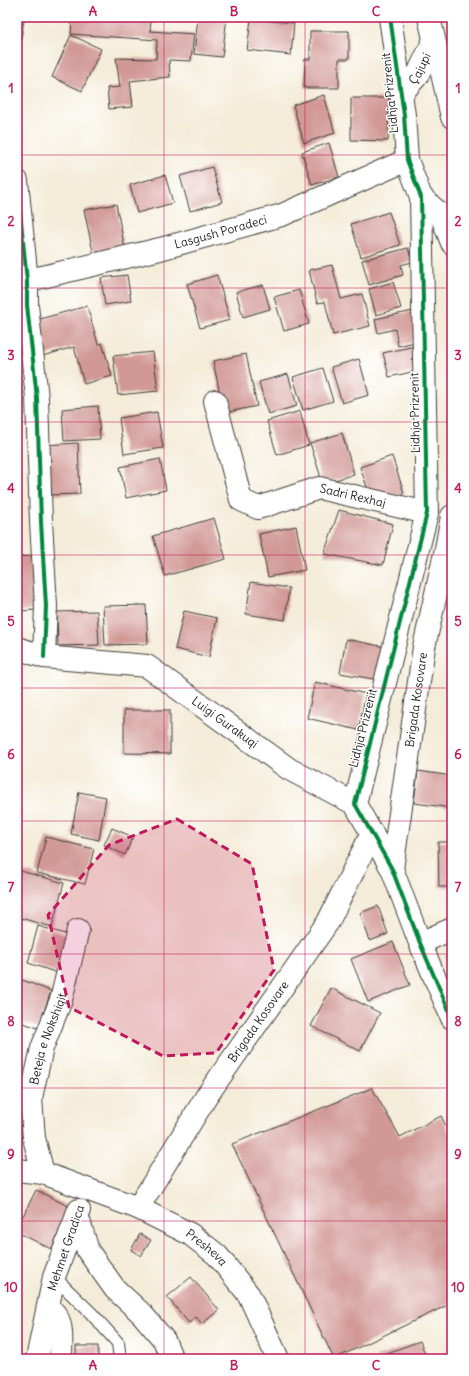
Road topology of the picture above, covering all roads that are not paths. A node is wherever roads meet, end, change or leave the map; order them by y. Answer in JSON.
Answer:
{"nodes":[{"id":1,"x":390,"y":17,"type":"edge"},
{"id":2,"x":428,"y":17,"type":"edge"},
{"id":3,"x":434,"y":40,"type":"junction"},
{"id":4,"x":401,"y":94,"type":"junction"},
{"id":5,"x":452,"y":117,"type":"edge"},
{"id":6,"x":407,"y":160,"type":"junction"},
{"id":7,"x":17,"y":182,"type":"edge"},
{"id":8,"x":422,"y":197,"type":"junction"},
{"id":9,"x":452,"y":243,"type":"edge"},
{"id":10,"x":22,"y":282,"type":"edge"},
{"id":11,"x":215,"y":401,"type":"dead end"},
{"id":12,"x":427,"y":513,"type":"junction"},
{"id":13,"x":452,"y":516,"type":"edge"},
{"id":14,"x":17,"y":648,"type":"edge"},
{"id":15,"x":44,"y":657,"type":"junction"},
{"id":16,"x":355,"y":804,"type":"junction"},
{"id":17,"x":372,"y":833,"type":"junction"},
{"id":18,"x":395,"y":876,"type":"junction"},
{"id":19,"x":452,"y":929,"type":"edge"},
{"id":20,"x":78,"y":930,"type":"dead end"},
{"id":21,"x":420,"y":943,"type":"junction"},
{"id":22,"x":452,"y":1018,"type":"edge"},
{"id":23,"x":17,"y":1170,"type":"edge"},
{"id":24,"x":42,"y":1173,"type":"junction"},
{"id":25,"x":86,"y":1190,"type":"junction"},
{"id":26,"x":138,"y":1208,"type":"junction"},
{"id":27,"x":77,"y":1214,"type":"junction"},
{"id":28,"x":54,"y":1277,"type":"junction"},
{"id":29,"x":48,"y":1308,"type":"junction"},
{"id":30,"x":37,"y":1359,"type":"edge"},
{"id":31,"x":61,"y":1359,"type":"edge"},
{"id":32,"x":120,"y":1359,"type":"edge"},
{"id":33,"x":172,"y":1359,"type":"edge"},
{"id":34,"x":278,"y":1359,"type":"edge"}],
"edges":[{"from":1,"to":4,"type":"street","name":"Lidhja Prizrenit"},
{"from":2,"to":3,"type":"street","name":"Çajupi"},
{"from":3,"to":4,"type":"street","name":"Çajupi"},
{"from":3,"to":5,"type":"street","name":"Çajupi"},
{"from":4,"to":6,"type":"street","name":"Lidhja Prizrenit"},
{"from":6,"to":8,"type":"street","name":"Lidhja Prizrenit"},
{"from":6,"to":10,"type":"street","name":"Lasgush Poradeci"},
{"from":7,"to":10,"type":"street"},
{"from":8,"to":9,"type":"street"},
{"from":8,"to":12,"type":"street","name":"Lidhja Prizrenit"},
{"from":10,"to":15,"type":"street"},
{"from":11,"to":12,"type":"street","name":"Sadri Rexhaj"},
{"from":12,"to":16,"type":"street","name":"Lidhja Prizrenit"},
{"from":13,"to":18,"type":"street","name":"Brigada Kosovare"},
{"from":14,"to":15,"type":"street","name":"Luigi Gurakuqi"},
{"from":15,"to":16,"type":"street","name":"Luigi Gurakuqi"},
{"from":16,"to":17,"type":"street"},
{"from":17,"to":18,"type":"street"},
{"from":17,"to":26,"type":"street","name":"Brigada Kosovare"},
{"from":18,"to":21,"type":"street"},
{"from":19,"to":21,"type":"street"},
{"from":20,"to":24,"type":"street","name":"Beteja e Nokshiqit"},
{"from":21,"to":22,"type":"street"},
{"from":23,"to":24,"type":"street","name":"Presheva"},
{"from":24,"to":25,"type":"street","name":"Presheva"},
{"from":25,"to":26,"type":"street","name":"Presheva"},
{"from":25,"to":27,"type":"street","name":"Mehmet Gradica"},
{"from":26,"to":34,"type":"street","name":"Presheva"},
{"from":27,"to":28,"type":"street","name":"Mehmet Gradica"},
{"from":27,"to":33,"type":"street"},
{"from":28,"to":29,"type":"street","name":"Mehmet Gradica"},
{"from":28,"to":32,"type":"lane"},
{"from":29,"to":30,"type":"street","name":"Mehmet Gradica"},
{"from":29,"to":31,"type":"street","name":"Mehmet Gradica"}]}
